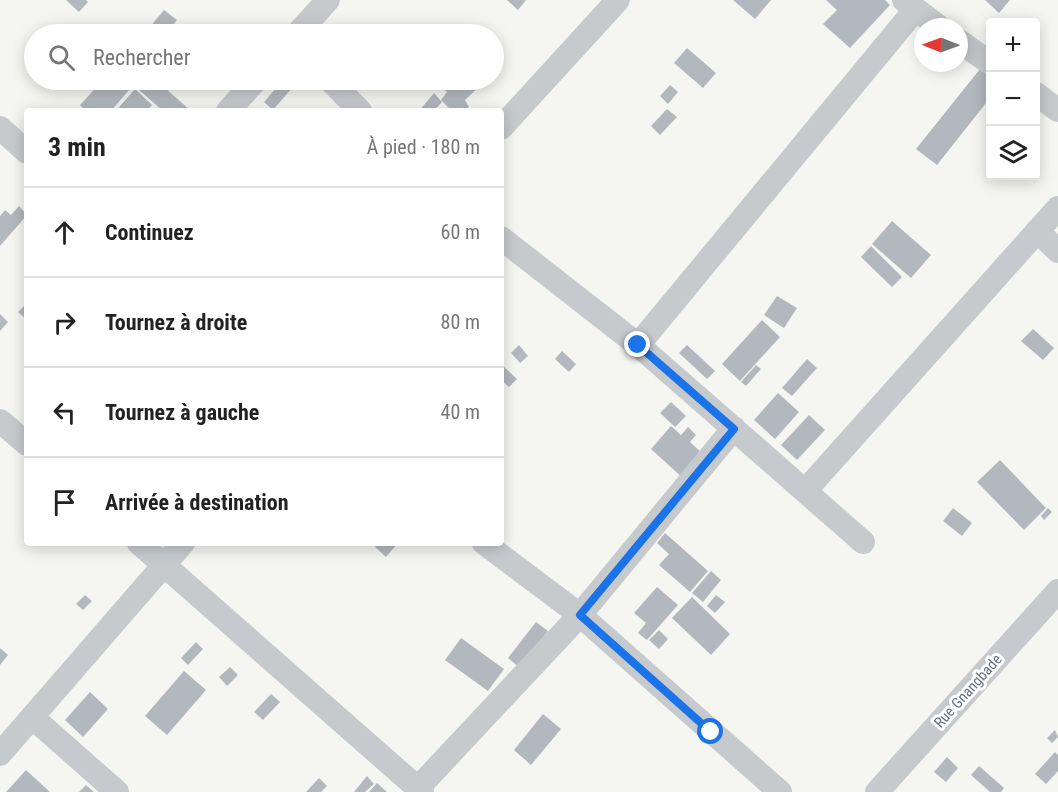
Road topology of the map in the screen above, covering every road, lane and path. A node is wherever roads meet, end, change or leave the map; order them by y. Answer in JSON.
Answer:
{"nodes":[{"id":1,"x":328,"y":0,"type":"edge"},
{"id":2,"x":618,"y":0,"type":"edge"},
{"id":3,"x":909,"y":5,"type":"edge"},
{"id":4,"x":927,"y":18,"type":"edge"},
{"id":5,"x":306,"y":24,"type":"edge"},
{"id":6,"x":968,"y":47,"type":"edge"},
{"id":7,"x":986,"y":60,"type":"edge"},
{"id":8,"x":247,"y":90,"type":"edge"},
{"id":9,"x":340,"y":90,"type":"edge"},
{"id":10,"x":1040,"y":97,"type":"edge"},
{"id":11,"x":231,"y":108,"type":"edge"},
{"id":12,"x":357,"y":108,"type":"edge"},
{"id":13,"x":1058,"y":110,"type":"edge"},
{"id":14,"x":504,"y":126,"type":"edge"},
{"id":15,"x":0,"y":128,"type":"edge"},
{"id":16,"x":24,"y":149,"type":"edge"},
{"id":17,"x":1058,"y":208,"type":"edge"},
{"id":18,"x":1037,"y":231,"type":"junction"},
{"id":19,"x":504,"y":240,"type":"edge"},
{"id":20,"x":1058,"y":251,"type":"edge"},
{"id":21,"x":638,"y":345,"type":"junction"},
{"id":22,"x":0,"y":421,"type":"edge"},
{"id":23,"x":734,"y":429,"type":"junction"},
{"id":24,"x":24,"y":441,"type":"edge"},
{"id":25,"x":805,"y":491,"type":"junction"},
{"id":26,"x":862,"y":542,"type":"dead end"},
{"id":27,"x":142,"y":546,"type":"edge"},
{"id":28,"x":180,"y":546,"type":"edge"},
{"id":29,"x":488,"y":546,"type":"edge"},
{"id":30,"x":164,"y":565,"type":"junction"},
{"id":31,"x":1058,"y":591,"type":"edge"},
{"id":32,"x":580,"y":615,"type":"junction"},
{"id":33,"x":32,"y":717,"type":"junction"},
{"id":34,"x":0,"y":754,"type":"edge"},
{"id":35,"x":420,"y":790,"type":"edge"},
{"id":36,"x":117,"y":792,"type":"edge"},
{"id":37,"x":780,"y":792,"type":"edge"},
{"id":38,"x":877,"y":792,"type":"edge"}],
"edges":[{"from":1,"to":5,"type":"street"},
{"from":2,"to":14,"type":"street"},
{"from":3,"to":4,"type":"street"},
{"from":3,"to":21,"type":"street"},
{"from":6,"to":7,"type":"street"},
{"from":8,"to":11,"type":"street"},
{"from":9,"to":12,"type":"street"},
{"from":10,"to":13,"type":"street"},
{"from":15,"to":16,"type":"street"},
{"from":17,"to":18,"type":"street"},
{"from":18,"to":20,"type":"street"},
{"from":18,"to":25,"type":"street"},
{"from":19,"to":21,"type":"street"},
{"from":21,"to":23,"type":"street"},
{"from":22,"to":24,"type":"street"},
{"from":23,"to":25,"type":"street"},
{"from":23,"to":32,"type":"street"},
{"from":25,"to":26,"type":"street"},
{"from":27,"to":30,"type":"street"},
{"from":28,"to":30,"type":"street"},
{"from":29,"to":32,"type":"street"},
{"from":30,"to":33,"type":"street"},
{"from":30,"to":35,"type":"street"},
{"from":31,"to":38,"type":"street","name":"Rue Gnangbade"},
{"from":32,"to":35,"type":"street"},
{"from":32,"to":37,"type":"street"},
{"from":33,"to":34,"type":"street"},
{"from":33,"to":36,"type":"street"}]}
